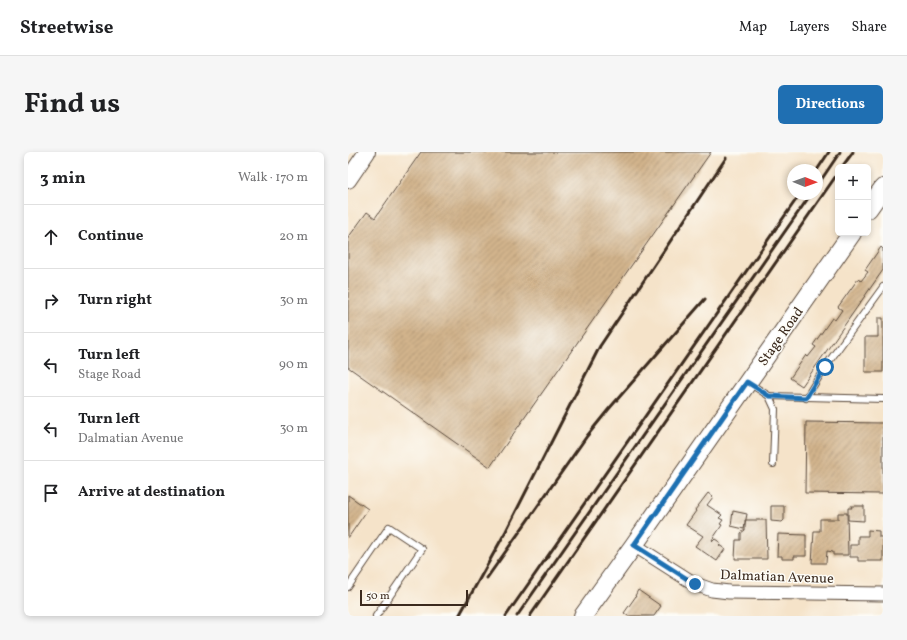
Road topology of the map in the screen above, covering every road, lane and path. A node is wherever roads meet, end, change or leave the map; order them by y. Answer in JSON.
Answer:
{"nodes":[{"id":1,"x":366,"y":152,"type":"edge"},
{"id":2,"x":348,"y":180,"type":"edge"},
{"id":3,"x":883,"y":188,"type":"edge"},
{"id":4,"x":871,"y":206,"type":"edge"},
{"id":5,"x":850,"y":236,"type":"edge"},
{"id":6,"x":883,"y":287,"type":"edge"},
{"id":7,"x":747,"y":382,"type":"junction"},
{"id":8,"x":769,"y":396,"type":"junction"},
{"id":9,"x":806,"y":398,"type":"junction"},
{"id":10,"x":883,"y":400,"type":"edge"},
{"id":11,"x":773,"y":464,"type":"dead end"},
{"id":12,"x":634,"y":545,"type":"junction"},
{"id":13,"x":348,"y":588,"type":"edge"},
{"id":14,"x":883,"y":594,"type":"edge"},
{"id":15,"x":376,"y":616,"type":"edge"},
{"id":16,"x":583,"y":616,"type":"edge"}],
"edges":[{"from":1,"to":2,"type":"street"},
{"from":3,"to":4,"type":"main road"},
{"from":5,"to":7,"type":"main road","name":"Stage Road"},
{"from":6,"to":9,"type":"lane"},
{"from":7,"to":8,"type":"lane"},
{"from":7,"to":12,"type":"main road","name":"Stage Road"},
{"from":8,"to":9,"type":"lane"},
{"from":8,"to":11,"type":"lane"},
{"from":9,"to":10,"type":"lane"},
{"from":12,"to":14,"type":"street","name":"Dalmatian Avenue"},
{"from":12,"to":16,"type":"main road","name":"Stage Road"},
{"from":13,"to":15,"type":"lane"}]}
